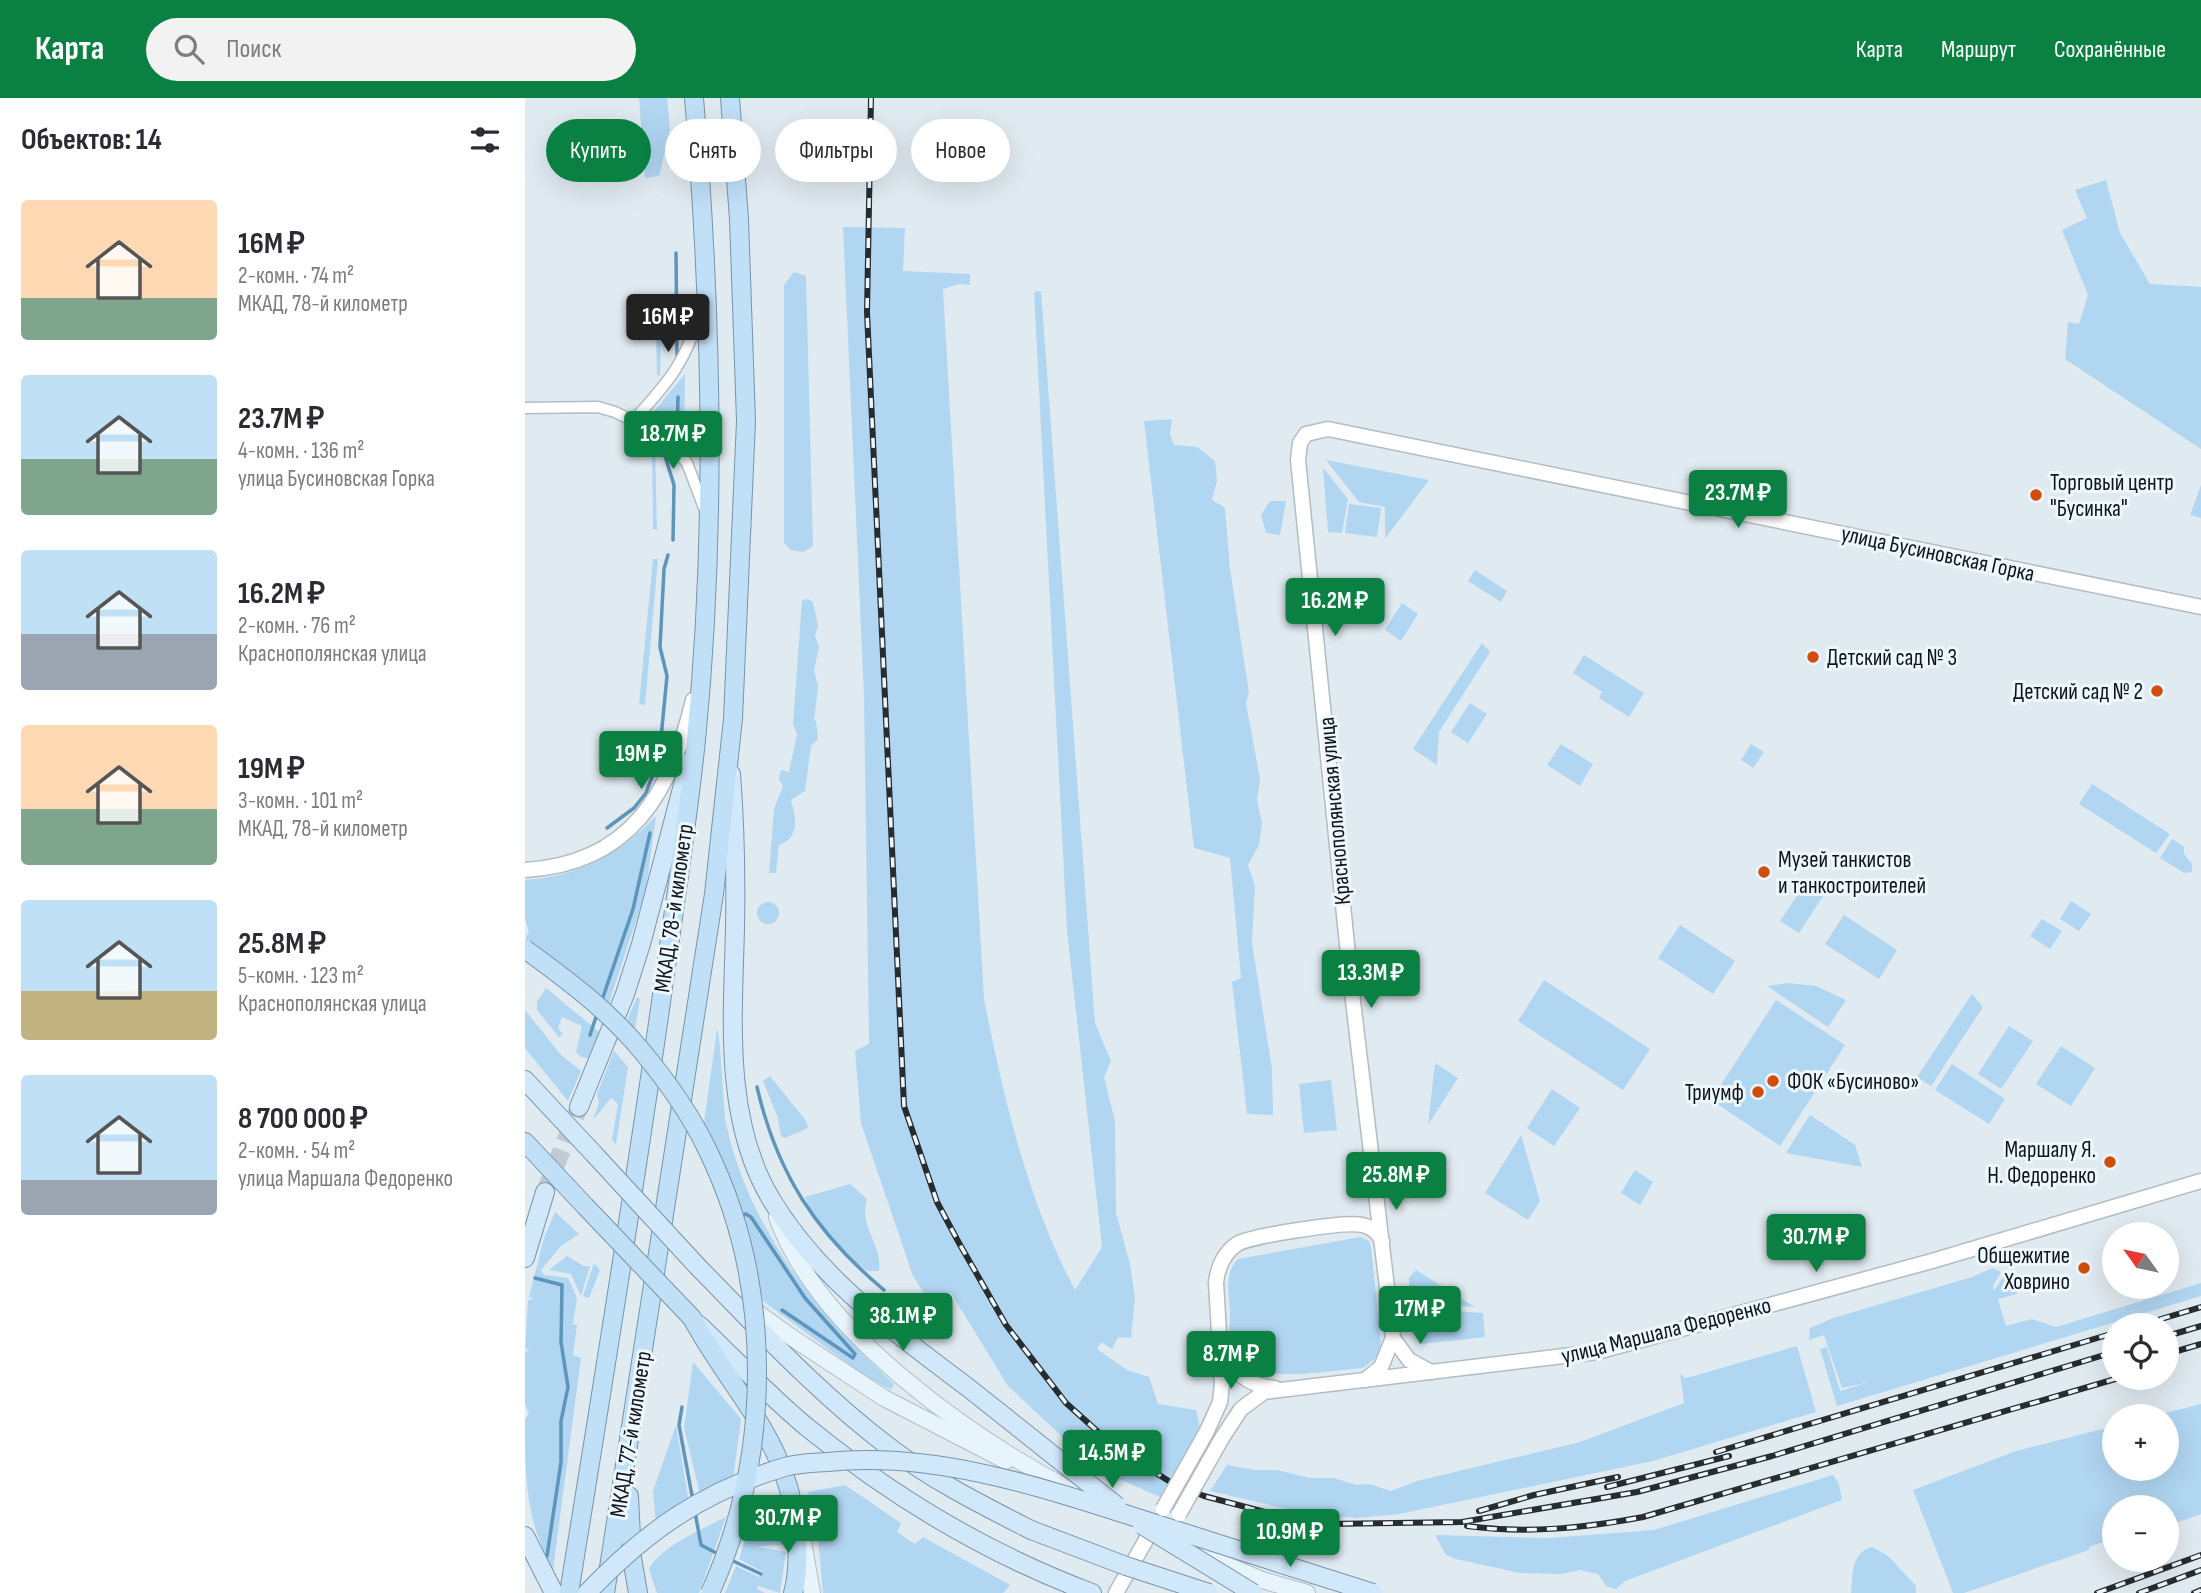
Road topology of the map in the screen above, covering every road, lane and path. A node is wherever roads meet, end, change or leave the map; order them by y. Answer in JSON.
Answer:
{"nodes":[{"id":1,"x":694,"y":98,"type":"edge"},
{"id":2,"x":730,"y":98,"type":"edge"},
{"id":3,"x":706,"y":286,"type":"junction"},
{"id":4,"x":525,"y":408,"type":"edge"},
{"id":5,"x":632,"y":422,"type":"junction"},
{"id":6,"x":1306,"y":434,"type":"joint"},
{"id":7,"x":708,"y":520,"type":"junction"},
{"id":8,"x":2201,"y":607,"type":"edge"},
{"id":9,"x":700,"y":668,"type":"junction"},
{"id":10,"x":696,"y":739,"type":"junction"},
{"id":11,"x":730,"y":753,"type":"junction"},
{"id":12,"x":525,"y":870,"type":"edge"},
{"id":13,"x":525,"y":949,"type":"edge"},
{"id":14,"x":525,"y":1080,"type":"edge"},
{"id":15,"x":579,"y":1107,"type":"tunnel mouth"},
{"id":16,"x":525,"y":1142,"type":"edge"},
{"id":17,"x":2201,"y":1181,"type":"edge"},
{"id":18,"x":1374,"y":1188,"type":"junction"},
{"id":19,"x":545,"y":1192,"type":"tunnel mouth"},
{"id":20,"x":771,"y":1198,"type":"junction"},
{"id":21,"x":1356,"y":1224,"type":"junction"},
{"id":22,"x":1382,"y":1241,"type":"junction"},
{"id":23,"x":525,"y":1258,"type":"edge"},
{"id":24,"x":699,"y":1268,"type":"junction"},
{"id":25,"x":656,"y":1275,"type":"joint"},
{"id":26,"x":692,"y":1318,"type":"junction"},
{"id":27,"x":1394,"y":1338,"type":"junction"},
{"id":28,"x":1219,"y":1341,"type":"junction"},
{"id":29,"x":1432,"y":1372,"type":"junction"},
{"id":30,"x":1365,"y":1380,"type":"junction"},
{"id":31,"x":1280,"y":1388,"type":"junction"},
{"id":32,"x":631,"y":1423,"type":"junction"},
{"id":33,"x":1057,"y":1483,"type":"junction"},
{"id":34,"x":795,"y":1510,"type":"junction"},
{"id":35,"x":1151,"y":1530,"type":"junction"},
{"id":36,"x":525,"y":1536,"type":"edge"},
{"id":37,"x":1188,"y":1549,"type":"junction"},
{"id":38,"x":554,"y":1593,"type":"edge"},
{"id":39,"x":569,"y":1593,"type":"edge"},
{"id":40,"x":587,"y":1593,"type":"edge"},
{"id":41,"x":605,"y":1593,"type":"edge"},
{"id":42,"x":638,"y":1593,"type":"edge"},
{"id":43,"x":710,"y":1593,"type":"edge"},
{"id":44,"x":793,"y":1593,"type":"edge"},
{"id":45,"x":812,"y":1593,"type":"edge"},
{"id":46,"x":1092,"y":1593,"type":"edge"},
{"id":47,"x":1116,"y":1593,"type":"edge"},
{"id":48,"x":1209,"y":1593,"type":"edge"},
{"id":49,"x":1253,"y":1593,"type":"edge"},
{"id":50,"x":1307,"y":1593,"type":"edge"},
{"id":51,"x":1373,"y":1593,"type":"edge"}],
"edges":[{"from":1,"to":3,"type":"highway","name":"МКАД, 78-й километр"},
{"from":2,"to":11,"type":"highway","name":"МКАД, 78-й километр"},
{"from":3,"to":5,"type":"street"},
{"from":3,"to":7,"type":"highway","name":"МКАД, 78-й километр"},
{"from":4,"to":5,"type":"street"},
{"from":5,"to":7,"type":"street"},
{"from":6,"to":8,"type":"street","name":"улица Бусиновская Горка"},
{"from":6,"to":18,"type":"street","name":"Краснополянская улица"},
{"from":7,"to":9,"type":"highway","name":"МКАД, 78-й километр"},
{"from":9,"to":10,"type":"highway","name":"МКАД, 78-й километр"},
{"from":9,"to":12,"type":"street"},
{"from":10,"to":15,"type":"main road"},
{"from":10,"to":39,"type":"highway","name":"МКАД, 78-й километр"},
{"from":11,"to":20,"type":"main road"},
{"from":11,"to":25,"type":"highway","name":"МКАД, 78-й километр"},
{"from":13,"to":43,"type":"highway","bridge":true},
{"from":14,"to":24,"type":"main road","bridge":true},
{"from":16,"to":26,"type":"highway","bridge":true},
{"from":17,"to":29,"type":"street","name":"улица Маршала Федоренко"},
{"from":18,"to":21,"type":"street","name":"Краснополянская улица"},
{"from":18,"to":22,"type":"street","name":"Краснополянская улица"},
{"from":19,"to":23,"type":"main road"},
{"from":20,"to":33,"type":"main road"},
{"from":20,"to":49,"type":"main road","bridge":true},
{"from":21,"to":22,"type":"street"},
{"from":21,"to":28,"type":"street"},
{"from":22,"to":27,"type":"street","name":"Краснополянская улица"},
{"from":24,"to":33,"type":"main road"},
{"from":24,"to":48,"type":"main road","bridge":true},
{"from":25,"to":32,"type":"highway","name":"МКАД, 77-й километр"},
{"from":26,"to":34,"type":"highway"},
{"from":26,"to":46,"type":"main road"},
{"from":27,"to":29,"type":"street"},
{"from":27,"to":30,"type":"street"},
{"from":28,"to":31,"type":"street"},
{"from":28,"to":35,"type":"street","bridge":true},
{"from":29,"to":30,"type":"street","name":"улица Маршала Федоренко"},
{"from":30,"to":31,"type":"street","name":"улица Маршала Федоренко"},
{"from":31,"to":37,"type":"street","name":"улица Маршала Федоренко","bridge":true},
{"from":32,"to":41,"type":"highway","name":"МКАД, 77-й километр"},
{"from":32,"to":42,"type":"highway"},
{"from":33,"to":35,"type":"main road"},
{"from":34,"to":44,"type":"highway"},
{"from":34,"to":45,"type":"main road"},
{"from":35,"to":37,"type":"main road"},
{"from":35,"to":47,"type":"street"},
{"from":36,"to":38,"type":"main road"},
{"from":37,"to":50,"type":"main road"},
{"from":40,"to":51,"type":"main road","bridge":true}]}
